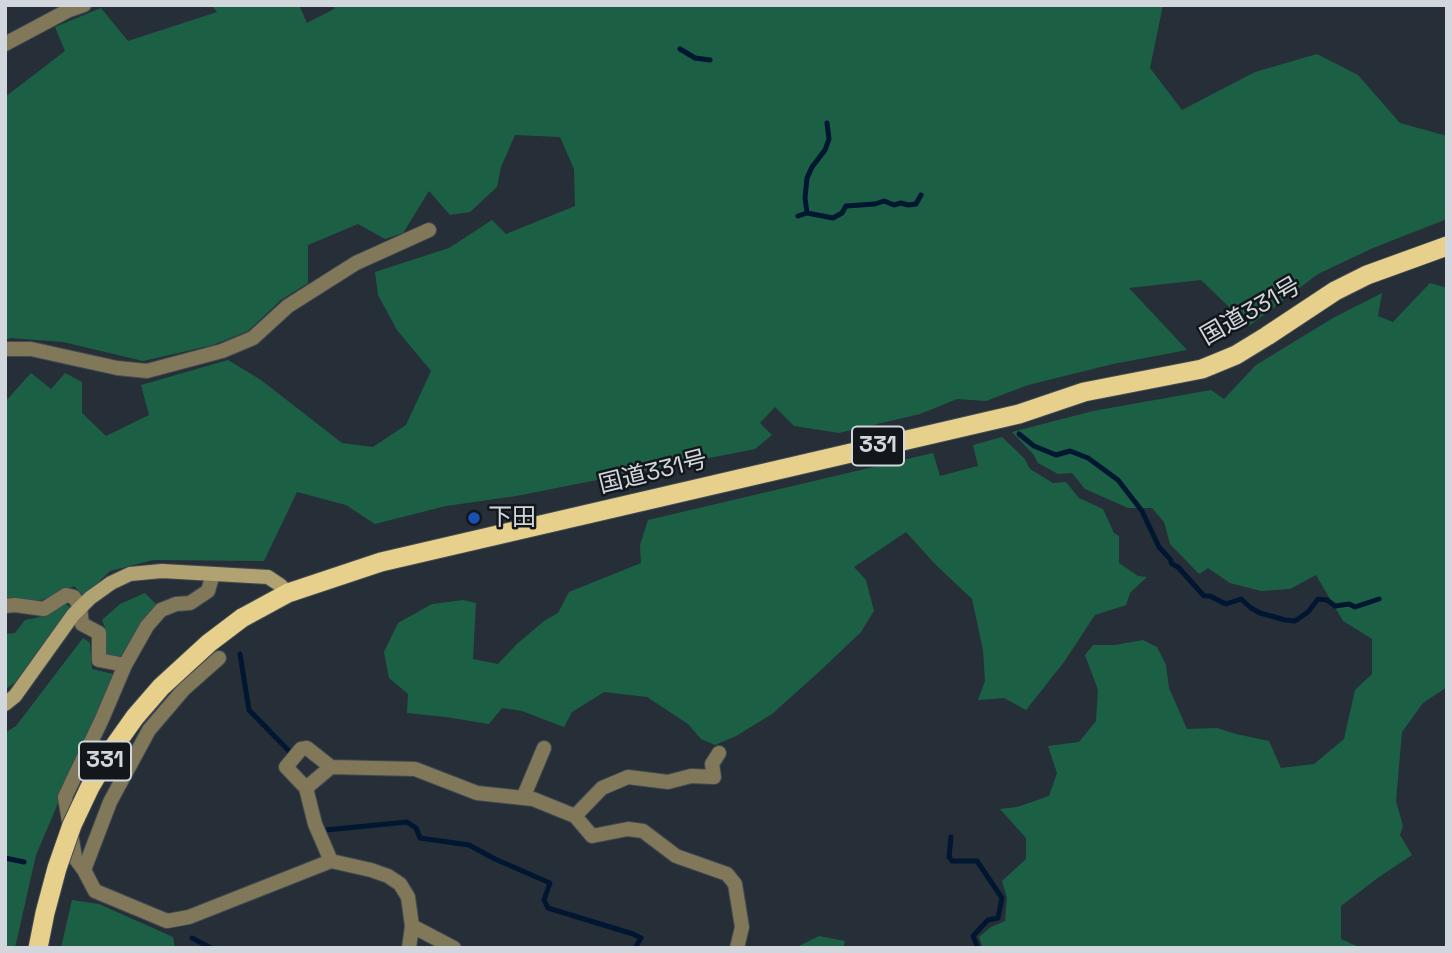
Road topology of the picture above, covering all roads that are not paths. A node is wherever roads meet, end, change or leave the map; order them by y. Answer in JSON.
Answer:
{"nodes":[{"id":1,"x":84,"y":5,"type":"edge"},
{"id":2,"x":5,"y":44,"type":"edge"},
{"id":3,"x":429,"y":230,"type":"dead end"},
{"id":4,"x":1447,"y":246,"type":"edge"},
{"id":5,"x":5,"y":349,"type":"edge"},
{"id":6,"x":213,"y":575,"type":"junction"},
{"id":7,"x":288,"y":593,"type":"junction"},
{"id":8,"x":5,"y":606,"type":"edge"},
{"id":9,"x":80,"y":607,"type":"junction"},
{"id":10,"x":219,"y":658,"type":"dead end"},
{"id":11,"x":125,"y":665,"type":"junction"},
{"id":12,"x":5,"y":704,"type":"edge"},
{"id":13,"x":544,"y":748,"type":"dead end"},
{"id":14,"x":719,"y":753,"type":"dead end"},
{"id":15,"x":331,"y":767,"type":"junction"},
{"id":16,"x":306,"y":788,"type":"junction"},
{"id":17,"x":523,"y":798,"type":"junction"},
{"id":18,"x":575,"y":816,"type":"junction"},
{"id":19,"x":331,"y":861,"type":"junction"},
{"id":20,"x":84,"y":870,"type":"junction"},
{"id":21,"x":412,"y":926,"type":"junction"},
{"id":22,"x":38,"y":948,"type":"edge"},
{"id":23,"x":409,"y":948,"type":"edge"},
{"id":24,"x":454,"y":948,"type":"edge"},
{"id":25,"x":737,"y":948,"type":"edge"}],
"edges":[{"from":1,"to":2,"type":"street"},
{"from":3,"to":5,"type":"street"},
{"from":4,"to":7,"type":"highway","name":"国道331号","number":"331"},
{"from":6,"to":7,"type":"main road"},
{"from":6,"to":9,"type":"main road"},
{"from":6,"to":11,"type":"street"},
{"from":7,"to":22,"type":"highway","name":"国道331号","number":"331","bridge":true},
{"from":8,"to":9,"type":"street"},
{"from":9,"to":11,"type":"street"},
{"from":9,"to":12,"type":"main road"},
{"from":10,"to":20,"type":"street"},
{"from":11,"to":20,"type":"street"},
{"from":13,"to":17,"type":"street"},
{"from":14,"to":18,"type":"street"},
{"from":15,"to":16,"type":"street"},
{"from":15,"to":16,"type":"street"},
{"from":15,"to":17,"type":"street"},
{"from":16,"to":19,"type":"street"},
{"from":17,"to":18,"type":"street"},
{"from":18,"to":25,"type":"street"},
{"from":19,"to":20,"type":"street"},
{"from":19,"to":21,"type":"street"},
{"from":21,"to":23,"type":"street"},
{"from":21,"to":24,"type":"street"}]}
